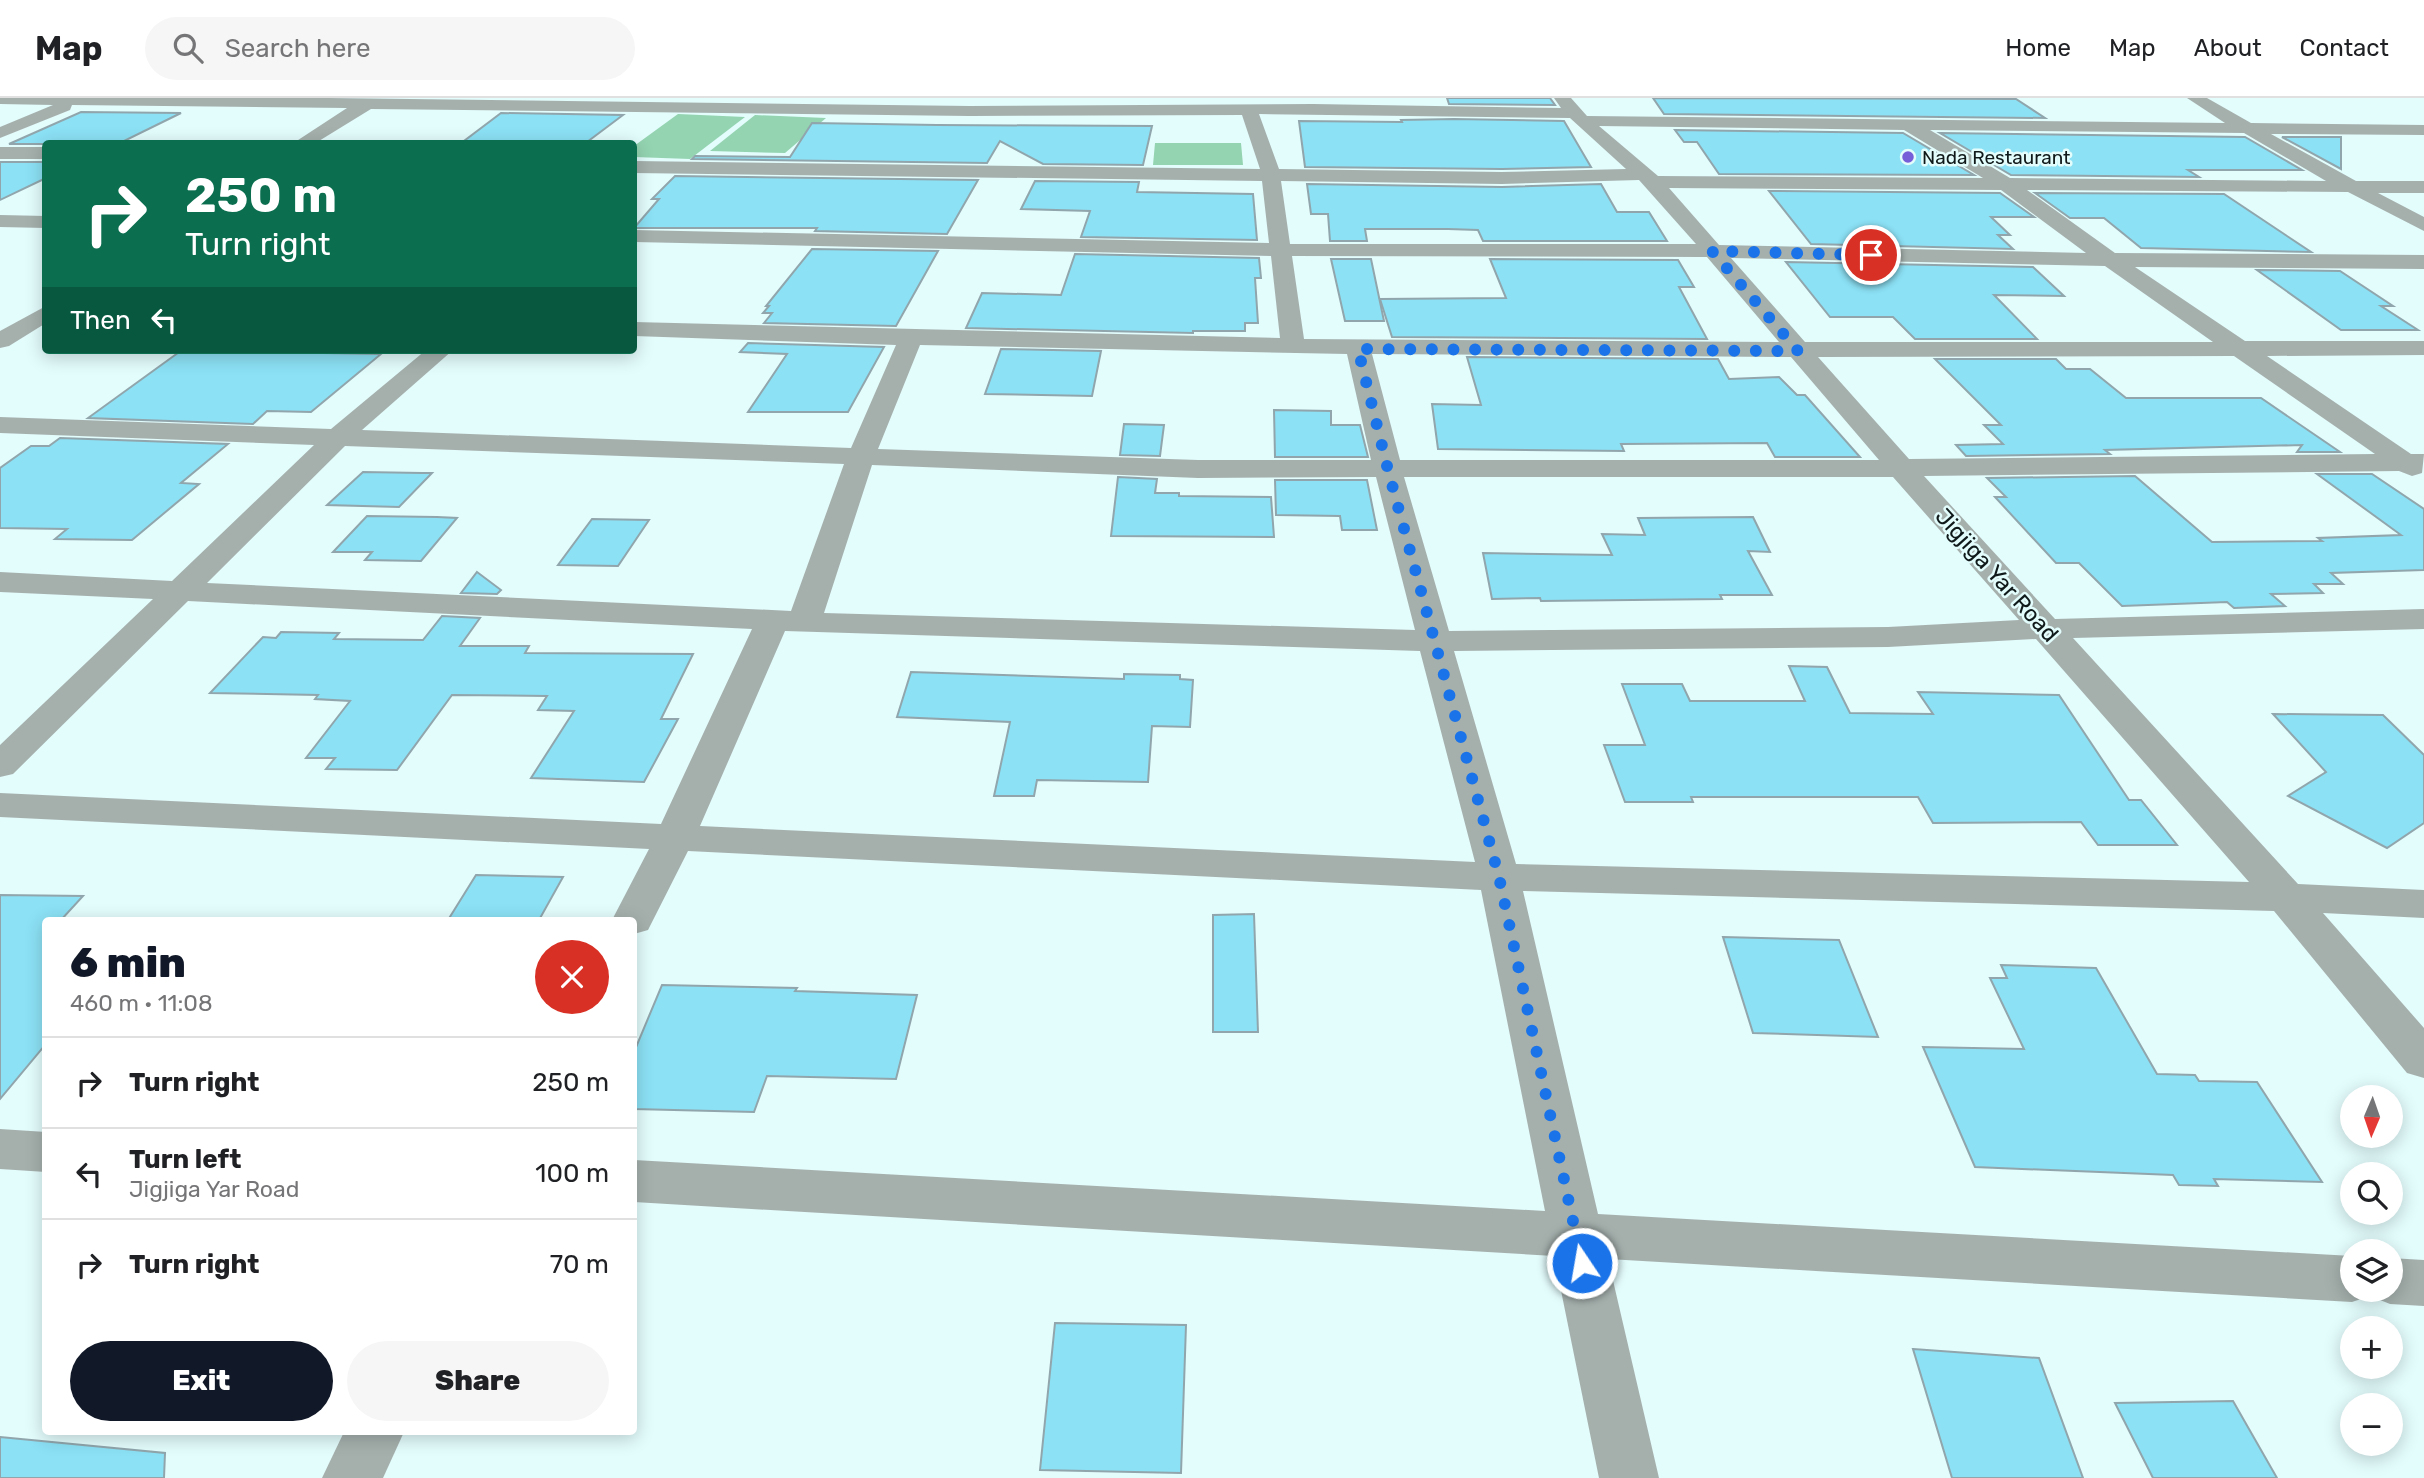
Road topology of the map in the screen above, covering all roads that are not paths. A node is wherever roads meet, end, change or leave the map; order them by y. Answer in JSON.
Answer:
{"nodes":[{"id":1,"x":2196,"y":98,"type":"edge"},
{"id":2,"x":0,"y":99,"type":"edge"},
{"id":3,"x":79,"y":99,"type":"edge"},
{"id":4,"x":370,"y":101,"type":"edge"},
{"id":5,"x":650,"y":103,"type":"edge"},
{"id":6,"x":948,"y":104,"type":"edge"},
{"id":7,"x":1879,"y":104,"type":"dead end"},
{"id":8,"x":970,"y":111,"type":"junction"},
{"id":9,"x":1249,"y":111,"type":"junction"},
{"id":10,"x":1573,"y":111,"type":"edge"},
{"id":11,"x":1907,"y":124,"type":"junction"},
{"id":12,"x":2246,"y":128,"type":"junction"},
{"id":13,"x":2424,"y":130,"type":"edge"},
{"id":14,"x":0,"y":133,"type":"edge"},
{"id":15,"x":959,"y":135,"type":"dead end"},
{"id":16,"x":307,"y":140,"type":"edge"},
{"id":17,"x":0,"y":153,"type":"edge"},
{"id":18,"x":42,"y":153,"type":"edge"},
{"id":19,"x":666,"y":166,"type":"junction"},
{"id":20,"x":637,"y":167,"type":"edge"},
{"id":21,"x":1271,"y":175,"type":"junction"},
{"id":22,"x":1648,"y":178,"type":"junction"},
{"id":23,"x":2004,"y":183,"type":"junction"},
{"id":24,"x":644,"y":184,"type":"dead end"},
{"id":25,"x":2352,"y":187,"type":"junction"},
{"id":26,"x":2424,"y":187,"type":"edge"},
{"id":27,"x":0,"y":221,"type":"edge"},
{"id":28,"x":42,"y":222,"type":"edge"},
{"id":29,"x":2424,"y":225,"type":"edge"},
{"id":30,"x":637,"y":236,"type":"edge"},
{"id":31,"x":1278,"y":250,"type":"junction"},
{"id":32,"x":1712,"y":251,"type":"junction"},
{"id":33,"x":2110,"y":260,"type":"junction"},
{"id":34,"x":2424,"y":262,"type":"edge"},
{"id":35,"x":11,"y":310,"type":"dead end"},
{"id":36,"x":42,"y":312,"type":"edge"},
{"id":37,"x":42,"y":315,"type":"edge"},
{"id":38,"x":637,"y":329,"type":"edge"},
{"id":39,"x":910,"y":340,"type":"junction"},
{"id":40,"x":0,"y":341,"type":"edge"},
{"id":41,"x":1293,"y":347,"type":"junction"},
{"id":42,"x":2424,"y":348,"type":"edge"},
{"id":43,"x":1358,"y":349,"type":"junction"},
{"id":44,"x":2242,"y":349,"type":"junction"},
{"id":45,"x":1798,"y":351,"type":"junction"},
{"id":46,"x":436,"y":354,"type":"edge"},
{"id":47,"x":0,"y":425,"type":"edge"},
{"id":48,"x":339,"y":436,"type":"junction"},
{"id":49,"x":861,"y":456,"type":"junction"},
{"id":50,"x":2419,"y":467,"type":"edge"},
{"id":51,"x":1901,"y":468,"type":"junction"},
{"id":52,"x":1388,"y":470,"type":"junction"},
{"id":53,"x":0,"y":582,"type":"edge"},
{"id":54,"x":180,"y":592,"type":"junction"},
{"id":55,"x":2424,"y":619,"type":"edge"},
{"id":56,"x":789,"y":621,"type":"junction"},
{"id":57,"x":2045,"y":629,"type":"junction"},
{"id":58,"x":1434,"y":641,"type":"junction"},
{"id":59,"x":0,"y":766,"type":"edge"},
{"id":60,"x":0,"y":805,"type":"edge"},
{"id":61,"x":674,"y":839,"type":"junction"},
{"id":62,"x":1499,"y":877,"type":"junction"},
{"id":63,"x":2286,"y":897,"type":"junction"},
{"id":64,"x":2424,"y":904,"type":"edge"},
{"id":65,"x":635,"y":917,"type":"edge"},
{"id":66,"x":2424,"y":1060,"type":"edge"},
{"id":67,"x":0,"y":1149,"type":"edge"},
{"id":68,"x":42,"y":1152,"type":"edge"},
{"id":69,"x":637,"y":1181,"type":"edge"},
{"id":70,"x":1576,"y":1236,"type":"junction"},
{"id":71,"x":2340,"y":1278,"type":"edge"},
{"id":72,"x":2403,"y":1282,"type":"edge"},
{"id":73,"x":2424,"y":1283,"type":"edge"},
{"id":74,"x":374,"y":1435,"type":"edge"},
{"id":75,"x":352,"y":1478,"type":"edge"},
{"id":76,"x":1629,"y":1478,"type":"edge"}],
"edges":[{"from":1,"to":12,"type":"street"},
{"from":2,"to":3,"type":"street"},
{"from":3,"to":4,"type":"street"},
{"from":3,"to":14,"type":"street"},
{"from":4,"to":5,"type":"street"},
{"from":4,"to":16,"type":"street"},
{"from":5,"to":6,"type":"street"},
{"from":6,"to":8,"type":"street"},
{"from":7,"to":11,"type":"street"},
{"from":8,"to":9,"type":"street"},
{"from":8,"to":15,"type":"street"},
{"from":9,"to":10,"type":"street"},
{"from":9,"to":21,"type":"street"},
{"from":10,"to":11,"type":"street"},
{"from":10,"to":22,"type":"street","name":"Jigjiga Yar Road"},
{"from":11,"to":12,"type":"street"},
{"from":11,"to":23,"type":"street"},
{"from":12,"to":13,"type":"street"},
{"from":12,"to":25,"type":"street"},
{"from":17,"to":18,"type":"street"},
{"from":19,"to":20,"type":"street"},
{"from":19,"to":21,"type":"street"},
{"from":19,"to":24,"type":"street"},
{"from":21,"to":22,"type":"street"},
{"from":21,"to":31,"type":"street"},
{"from":22,"to":23,"type":"street"},
{"from":22,"to":32,"type":"street","name":"Jigjiga Yar Road"},
{"from":23,"to":25,"type":"street"},
{"from":23,"to":33,"type":"street"},
{"from":25,"to":26,"type":"street"},
{"from":25,"to":29,"type":"street"},
{"from":27,"to":28,"type":"street"},
{"from":30,"to":31,"type":"street"},
{"from":31,"to":32,"type":"street"},
{"from":31,"to":41,"type":"street"},
{"from":32,"to":33,"type":"street"},
{"from":32,"to":45,"type":"street","name":"Jigjiga Yar Road"},
{"from":33,"to":34,"type":"street"},
{"from":33,"to":44,"type":"street"},
{"from":35,"to":36,"type":"street"},
{"from":37,"to":40,"type":"street"},
{"from":38,"to":39,"type":"street"},
{"from":39,"to":41,"type":"street"},
{"from":39,"to":49,"type":"street"},
{"from":41,"to":43,"type":"street"},
{"from":42,"to":44,"type":"street"},
{"from":43,"to":45,"type":"street"},
{"from":43,"to":52,"type":"street"},
{"from":44,"to":45,"type":"street"},
{"from":44,"to":50,"type":"street"},
{"from":45,"to":51,"type":"street","name":"Jigjiga Yar Road"},
{"from":46,"to":48,"type":"street"},
{"from":47,"to":48,"type":"street"},
{"from":48,"to":49,"type":"street"},
{"from":48,"to":54,"type":"street"},
{"from":49,"to":52,"type":"street"},
{"from":49,"to":56,"type":"street"},
{"from":50,"to":51,"type":"street"},
{"from":51,"to":52,"type":"street"},
{"from":51,"to":57,"type":"street","name":"Jigjiga Yar Road"},
{"from":52,"to":58,"type":"street"},
{"from":53,"to":54,"type":"street"},
{"from":54,"to":56,"type":"street"},
{"from":54,"to":59,"type":"street"},
{"from":55,"to":57,"type":"street"},
{"from":56,"to":58,"type":"street"},
{"from":56,"to":61,"type":"street"},
{"from":57,"to":58,"type":"street"},
{"from":57,"to":63,"type":"street","name":"Jigjiga Yar Road"},
{"from":58,"to":62,"type":"street"},
{"from":60,"to":61,"type":"street"},
{"from":61,"to":62,"type":"street"},
{"from":61,"to":65,"type":"street"},
{"from":62,"to":63,"type":"street"},
{"from":62,"to":70,"type":"street"},
{"from":63,"to":64,"type":"street"},
{"from":63,"to":66,"type":"street","name":"Jigjiga Yar Road"},
{"from":67,"to":68,"type":"street"},
{"from":69,"to":70,"type":"street"},
{"from":70,"to":71,"type":"street"},
{"from":70,"to":76,"type":"street"},
{"from":72,"to":73,"type":"street"},
{"from":74,"to":75,"type":"street"}]}
